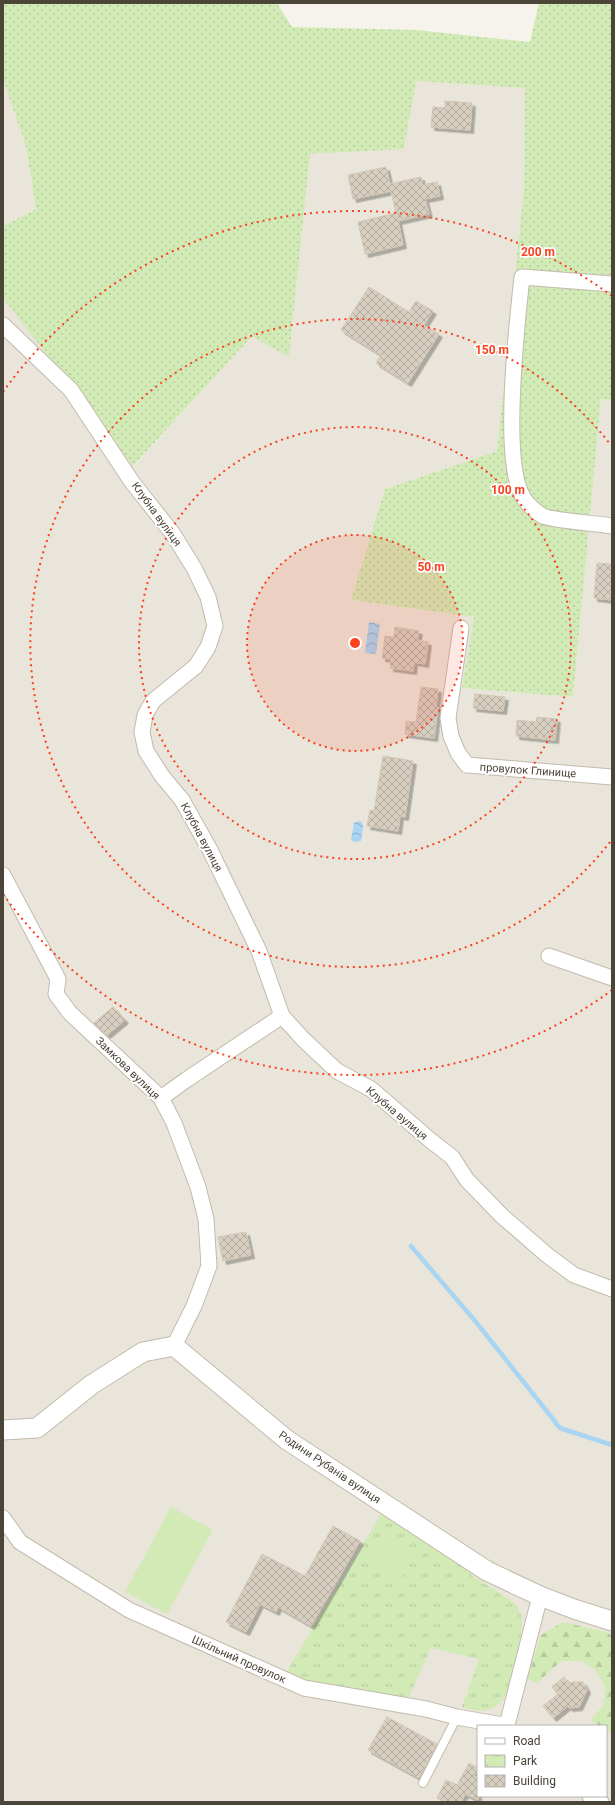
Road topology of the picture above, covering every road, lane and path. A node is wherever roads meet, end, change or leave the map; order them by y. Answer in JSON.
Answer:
{"nodes":[{"id":1,"x":612,"y":284,"type":"edge"},
{"id":2,"x":3,"y":324,"type":"edge"},
{"id":3,"x":612,"y":526,"type":"edge"},
{"id":4,"x":461,"y":628,"type":"dead end"},
{"id":5,"x":612,"y":777,"type":"edge"},
{"id":6,"x":3,"y":875,"type":"edge"},
{"id":7,"x":549,"y":956,"type":"dead end"},
{"id":8,"x":612,"y":978,"type":"edge"},
{"id":9,"x":282,"y":1016,"type":"junction"},
{"id":10,"x":161,"y":1098,"type":"junction"},
{"id":11,"x":612,"y":1288,"type":"edge"},
{"id":12,"x":174,"y":1346,"type":"junction"},
{"id":13,"x":3,"y":1430,"type":"edge"},
{"id":14,"x":3,"y":1518,"type":"edge"},
{"id":15,"x":540,"y":1596,"type":"junction"},
{"id":16,"x":612,"y":1621,"type":"edge"},
{"id":17,"x":457,"y":1717,"type":"junction"},
{"id":18,"x":507,"y":1725,"type":"edge"},
{"id":19,"x":423,"y":1783,"type":"dead end"},
{"id":20,"x":592,"y":1797,"type":"edge"},
{"id":21,"x":601,"y":1802,"type":"edge"}],
"edges":[{"from":1,"to":3,"type":"street"},
{"from":2,"to":9,"type":"street","name":"Клубна вулиця"},
{"from":4,"to":5,"type":"street","name":"провулок Глинище"},
{"from":6,"to":10,"type":"street","name":"Замкова вулиця"},
{"from":7,"to":8,"type":"street"},
{"from":9,"to":10,"type":"street"},
{"from":9,"to":11,"type":"street","name":"Клубна вулиця"},
{"from":10,"to":12,"type":"street","name":"Замкова вулиця"},
{"from":12,"to":13,"type":"street"},
{"from":12,"to":15,"type":"street","name":"Родини Рубанів вулиця"},
{"from":14,"to":17,"type":"street","name":"Шкільний провулок"},
{"from":15,"to":16,"type":"street","name":"Родини Рубанів вулиця"},
{"from":15,"to":18,"type":"street"},
{"from":17,"to":18,"type":"street","name":"Шкільний провулок"},
{"from":17,"to":19,"type":"lane"},
{"from":20,"to":21,"type":"street"}]}
